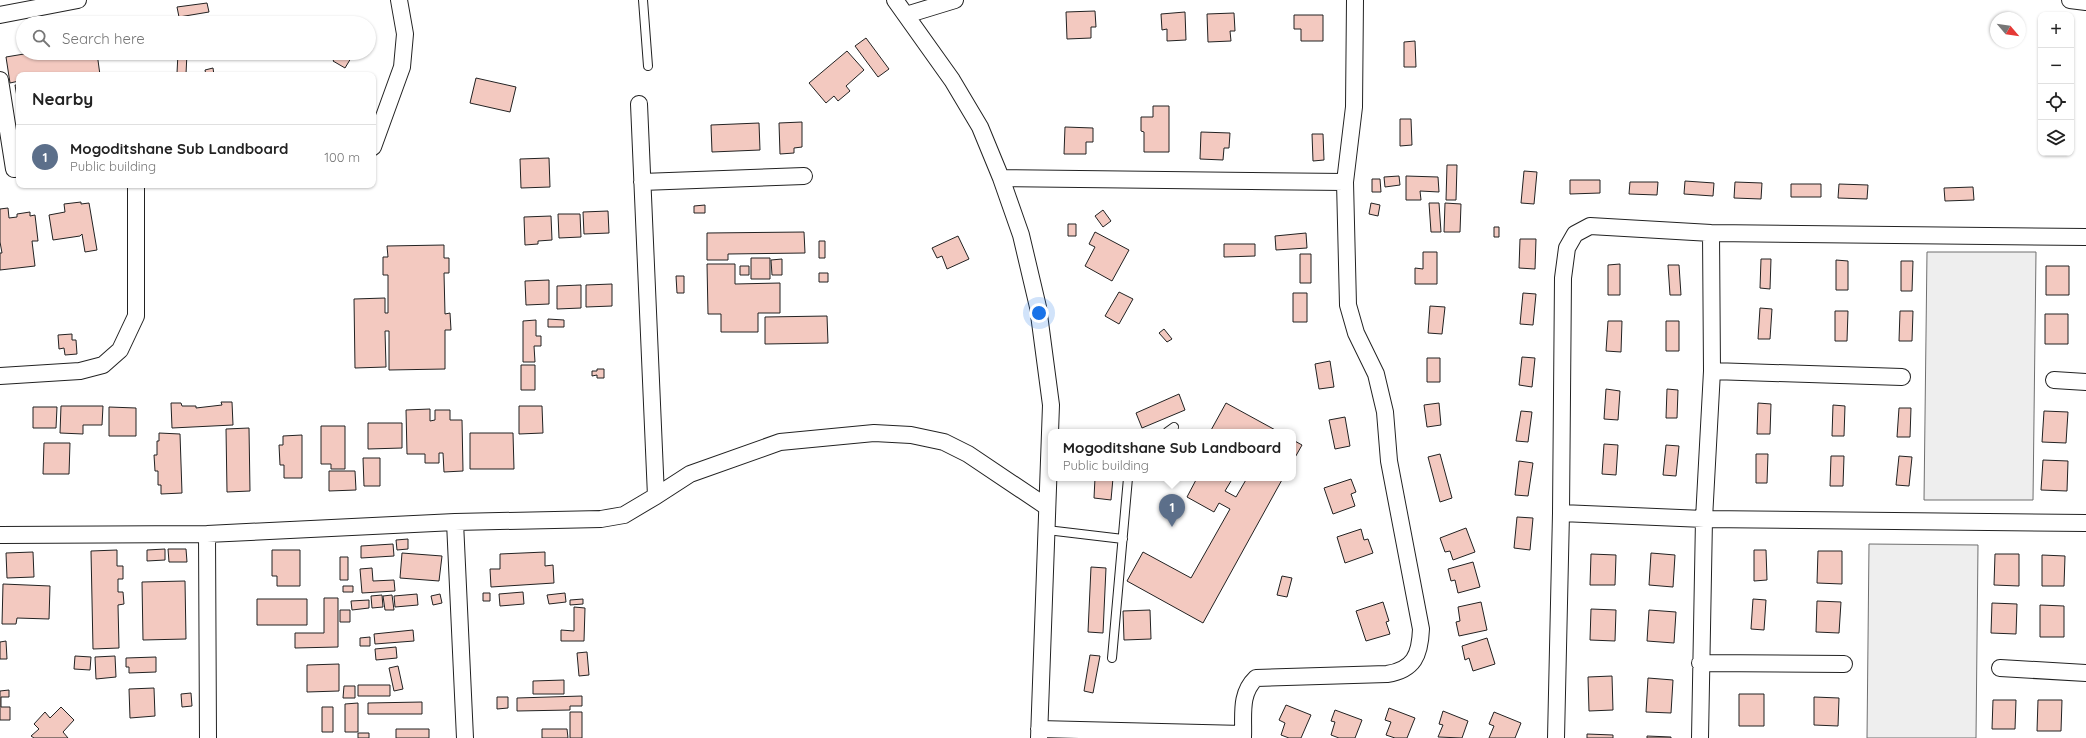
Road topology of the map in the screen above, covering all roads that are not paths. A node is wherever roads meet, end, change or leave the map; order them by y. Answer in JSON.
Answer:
{"nodes":[{"id":1,"x":78,"y":0,"type":"edge"},
{"id":2,"x":399,"y":0,"type":"edge"},
{"id":3,"x":643,"y":0,"type":"edge"},
{"id":4,"x":895,"y":0,"type":"edge"},
{"id":5,"x":955,"y":0,"type":"edge"},
{"id":6,"x":1355,"y":0,"type":"edge"},
{"id":7,"x":2070,"y":0,"type":"edge"},
{"id":8,"x":2086,"y":2,"type":"edge"},
{"id":9,"x":41,"y":3,"type":"edge"},
{"id":10,"x":0,"y":15,"type":"edge"},
{"id":11,"x":906,"y":15,"type":"junction"},
{"id":12,"x":648,"y":66,"type":"dead end"},
{"id":13,"x":0,"y":80,"type":"edge"},
{"id":14,"x":639,"y":104,"type":"dead end"},
{"id":15,"x":376,"y":139,"type":"edge"},
{"id":16,"x":11,"y":169,"type":"edge"},
{"id":17,"x":804,"y":176,"type":"dead end"},
{"id":18,"x":1001,"y":178,"type":"junction"},
{"id":19,"x":642,"y":182,"type":"junction"},
{"id":20,"x":1345,"y":182,"type":"junction"},
{"id":21,"x":136,"y":188,"type":"edge"},
{"id":22,"x":1711,"y":233,"type":"junction"},
{"id":23,"x":2086,"y":237,"type":"edge"},
{"id":24,"x":1712,"y":371,"type":"junction"},
{"id":25,"x":0,"y":376,"type":"edge"},
{"id":26,"x":1902,"y":377,"type":"dead end"},
{"id":27,"x":2054,"y":380,"type":"dead end"},
{"id":28,"x":2086,"y":382,"type":"edge"},
{"id":29,"x":1174,"y":426,"type":"dead end"},
{"id":30,"x":1050,"y":429,"type":"edge"},
{"id":31,"x":1170,"y":429,"type":"edge"},
{"id":32,"x":1048,"y":481,"type":"edge"},
{"id":33,"x":1128,"y":481,"type":"edge"},
{"id":34,"x":656,"y":496,"type":"junction"},
{"id":35,"x":1047,"y":507,"type":"junction"},
{"id":36,"x":1561,"y":513,"type":"junction"},
{"id":37,"x":1704,"y":519,"type":"junction"},
{"id":38,"x":455,"y":522,"type":"junction"},
{"id":39,"x":2086,"y":523,"type":"edge"},
{"id":40,"x":1047,"y":530,"type":"junction"},
{"id":41,"x":207,"y":534,"type":"junction"},
{"id":42,"x":0,"y":535,"type":"edge"},
{"id":43,"x":1123,"y":539,"type":"junction"},
{"id":44,"x":1112,"y":658,"type":"dead end"},
{"id":45,"x":1700,"y":663,"type":"junction"},
{"id":46,"x":1844,"y":664,"type":"dead end"},
{"id":47,"x":2000,"y":668,"type":"dead end"},
{"id":48,"x":2086,"y":673,"type":"edge"},
{"id":49,"x":1039,"y":733,"type":"edge"},
{"id":50,"x":1243,"y":736,"type":"edge"},
{"id":51,"x":208,"y":738,"type":"edge"},
{"id":52,"x":465,"y":738,"type":"edge"},
{"id":53,"x":1556,"y":738,"type":"edge"},
{"id":54,"x":1700,"y":738,"type":"edge"}],
"edges":[{"from":1,"to":9,"type":"street"},
{"from":2,"to":15,"type":"street"},
{"from":3,"to":12,"type":"lane"},
{"from":4,"to":11,"type":"street"},
{"from":5,"to":11,"type":"street"},
{"from":6,"to":20,"type":"street"},
{"from":7,"to":8,"type":"street"},
{"from":9,"to":10,"type":"street"},
{"from":11,"to":18,"type":"street"},
{"from":13,"to":16,"type":"street"},
{"from":14,"to":19,"type":"street"},
{"from":17,"to":19,"type":"street"},
{"from":18,"to":20,"type":"street"},
{"from":18,"to":30,"type":"street"},
{"from":19,"to":34,"type":"street"},
{"from":20,"to":50,"type":"street"},
{"from":21,"to":25,"type":"street"},
{"from":22,"to":23,"type":"street"},
{"from":22,"to":24,"type":"street"},
{"from":22,"to":36,"type":"street"},
{"from":24,"to":26,"type":"street"},
{"from":24,"to":37,"type":"street"},
{"from":27,"to":28,"type":"street"},
{"from":29,"to":31,"type":"lane"},
{"from":32,"to":35,"type":"street"},
{"from":33,"to":43,"type":"lane"},
{"from":34,"to":35,"type":"street"},
{"from":34,"to":38,"type":"street"},
{"from":35,"to":40,"type":"street"},
{"from":36,"to":37,"type":"street"},
{"from":36,"to":53,"type":"street"},
{"from":37,"to":39,"type":"street"},
{"from":37,"to":45,"type":"street"},
{"from":38,"to":41,"type":"street"},
{"from":38,"to":52,"type":"street"},
{"from":40,"to":43,"type":"lane"},
{"from":40,"to":49,"type":"street"},
{"from":41,"to":42,"type":"street"},
{"from":41,"to":51,"type":"street"},
{"from":43,"to":44,"type":"lane"},
{"from":45,"to":46,"type":"street"},
{"from":45,"to":54,"type":"street"},
{"from":47,"to":48,"type":"street"},
{"from":49,"to":50,"type":"street"}]}
